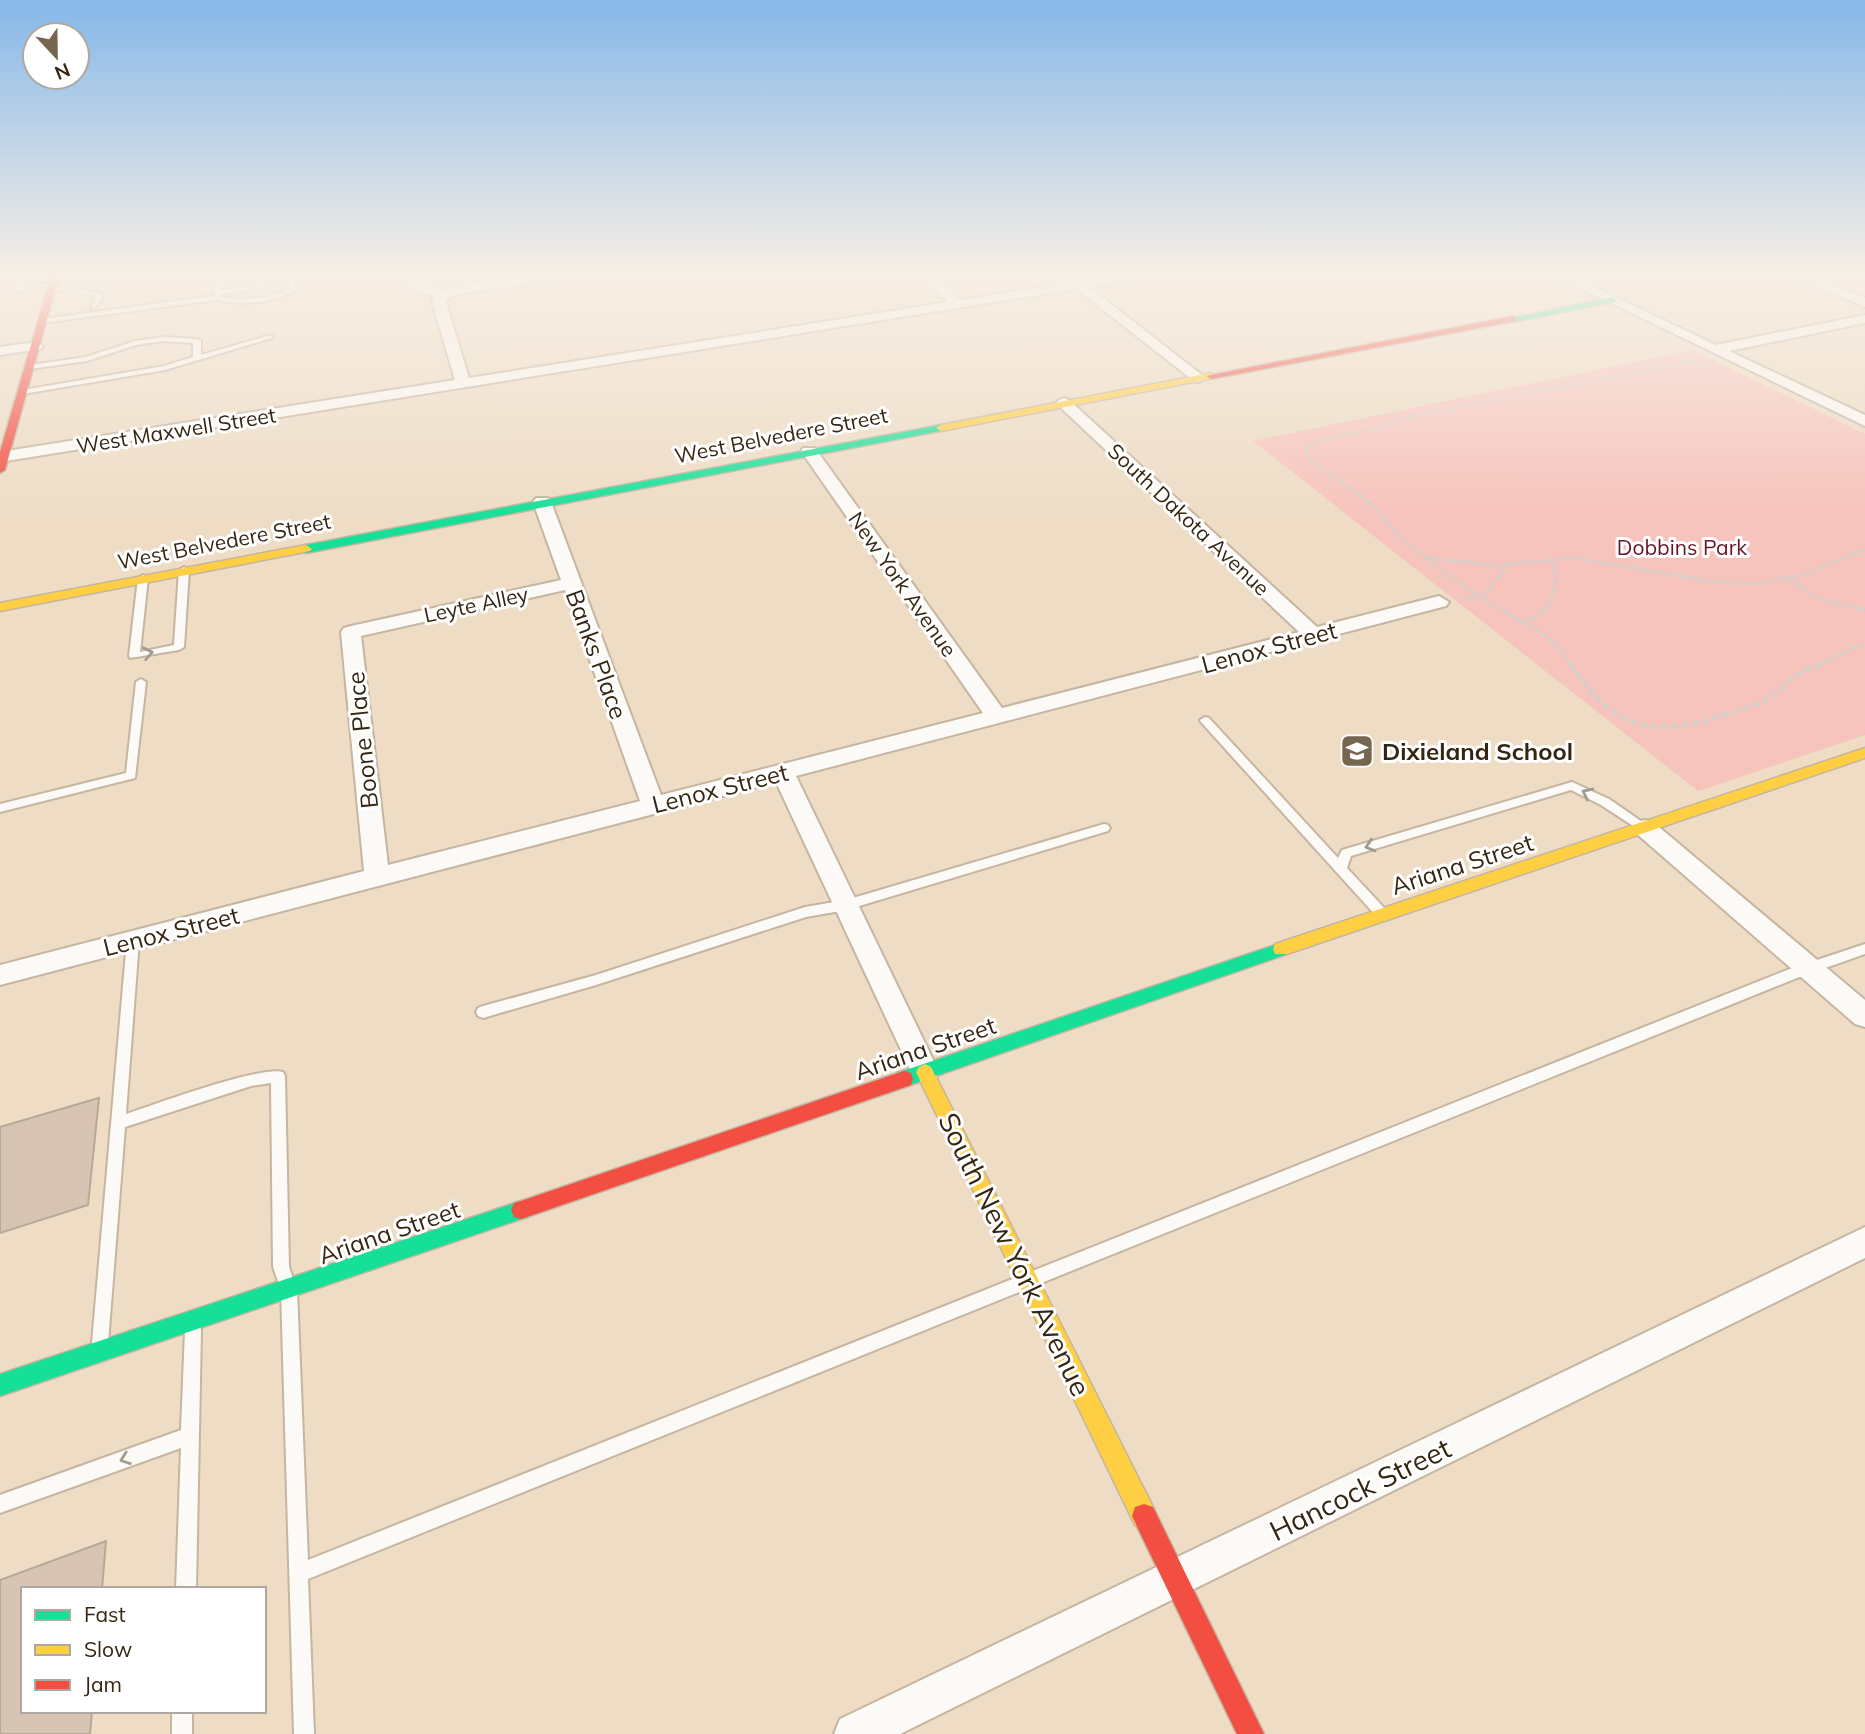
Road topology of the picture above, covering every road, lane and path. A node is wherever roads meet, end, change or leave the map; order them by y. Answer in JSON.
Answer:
{"nodes":[{"id":1,"x":33,"y":357,"type":"edge"},
{"id":2,"x":94,"y":357,"type":"edge"},
{"id":3,"x":201,"y":357,"type":"edge"},
{"id":4,"x":456,"y":357,"type":"edge"},
{"id":5,"x":631,"y":357,"type":"edge"},
{"id":6,"x":1173,"y":357,"type":"edge"},
{"id":7,"x":1307,"y":357,"type":"edge"},
{"id":8,"x":1732,"y":357,"type":"edge"},
{"id":9,"x":197,"y":358,"type":"joint"},
{"id":10,"x":88,"y":359,"type":"junction"},
{"id":11,"x":1700,"y":361,"type":"dead end"},
{"id":12,"x":30,"y":367,"type":"junction"},
{"id":13,"x":1199,"y":377,"type":"junction"},
{"id":14,"x":81,"y":383,"type":"junction"},
{"id":15,"x":464,"y":384,"type":"junction"},
{"id":16,"x":23,"y":392,"type":"junction"},
{"id":17,"x":1064,"y":403,"type":"junction"},
{"id":18,"x":1865,"y":421,"type":"edge"},
{"id":19,"x":809,"y":452,"type":"junction"},
{"id":20,"x":1,"y":461,"type":"edge"},
{"id":21,"x":541,"y":502,"type":"junction"},
{"id":22,"x":1865,"y":549,"type":"edge"},
{"id":23,"x":1424,"y":557,"type":"junction"},
{"id":24,"x":1549,"y":557,"type":"junction"},
{"id":25,"x":1510,"y":563,"type":"junction"},
{"id":26,"x":184,"y":570,"type":"junction"},
{"id":27,"x":143,"y":578,"type":"junction"},
{"id":28,"x":1788,"y":579,"type":"junction"},
{"id":29,"x":571,"y":583,"type":"junction"},
{"id":30,"x":1481,"y":598,"type":"junction"},
{"id":31,"x":1439,"y":602,"type":"joint"},
{"id":32,"x":0,"y":607,"type":"edge"},
{"id":33,"x":1865,"y":610,"type":"edge"},
{"id":34,"x":1524,"y":622,"type":"junction"},
{"id":35,"x":380,"y":624,"type":"joint"},
{"id":36,"x":1314,"y":635,"type":"junction"},
{"id":37,"x":1865,"y":643,"type":"edge"},
{"id":38,"x":141,"y":682,"type":"dead end"},
{"id":39,"x":997,"y":717,"type":"junction"},
{"id":40,"x":1205,"y":720,"type":"dead end"},
{"id":41,"x":1865,"y":753,"type":"edge"},
{"id":42,"x":783,"y":772,"type":"junction"},
{"id":43,"x":653,"y":806,"type":"junction"},
{"id":44,"x":0,"y":808,"type":"edge"},
{"id":45,"x":1104,"y":828,"type":"dead end"},
{"id":46,"x":1645,"y":828,"type":"junction"},
{"id":47,"x":1341,"y":869,"type":"junction"},
{"id":48,"x":377,"y":878,"type":"junction"},
{"id":49,"x":846,"y":905,"type":"junction"},
{"id":50,"x":1383,"y":915,"type":"junction"},
{"id":51,"x":133,"y":940,"type":"junction"},
{"id":52,"x":1865,"y":949,"type":"edge"},
{"id":53,"x":1808,"y":968,"type":"junction"},
{"id":54,"x":0,"y":975,"type":"edge"},
{"id":55,"x":483,"y":1012,"type":"dead end"},
{"id":56,"x":1865,"y":1016,"type":"edge"},
{"id":57,"x":925,"y":1072,"type":"junction"},
{"id":58,"x":118,"y":1123,"type":"junction"},
{"id":59,"x":1865,"y":1242,"type":"edge"},
{"id":60,"x":1028,"y":1280,"type":"junction"},
{"id":61,"x":289,"y":1290,"type":"junction"},
{"id":62,"x":193,"y":1321,"type":"junction"},
{"id":63,"x":100,"y":1351,"type":"junction"},
{"id":64,"x":0,"y":1385,"type":"edge"},
{"id":65,"x":189,"y":1436,"type":"junction"},
{"id":66,"x":0,"y":1504,"type":"edge"},
{"id":67,"x":298,"y":1574,"type":"junction"},
{"id":68,"x":1176,"y":1577,"type":"junction"},
{"id":69,"x":186,"y":1587,"type":"edge"},
{"id":70,"x":182,"y":1713,"type":"edge"},
{"id":71,"x":182,"y":1734,"type":"edge"},
{"id":72,"x":304,"y":1734,"type":"edge"},
{"id":73,"x":855,"y":1734,"type":"edge"},
{"id":74,"x":1251,"y":1734,"type":"edge"}],
"edges":[{"from":1,"to":12,"type":"street"},
{"from":2,"to":10,"type":"lane"},
{"from":3,"to":9,"type":"lane"},
{"from":4,"to":15,"type":"street"},
{"from":5,"to":15,"type":"street","name":"West Maxwell Street"},
{"from":6,"to":13,"type":"street"},
{"from":7,"to":13,"type":"street","name":"West Belvedere Street"},
{"from":8,"to":18,"type":"street"},
{"from":9,"to":14,"type":"lane"},
{"from":10,"to":12,"type":"lane"},
{"from":10,"to":14,"type":"lane"},
{"from":11,"to":23,"type":"path"},
{"from":12,"to":16,"type":"street"},
{"from":13,"to":17,"type":"street","name":"West Belvedere Street"},
{"from":14,"to":16,"type":"lane"},
{"from":15,"to":20,"type":"street","name":"West Maxwell Street"},
{"from":16,"to":20,"type":"street"},
{"from":17,"to":19,"type":"street","name":"West Belvedere Street"},
{"from":17,"to":36,"type":"street","name":"South Dakota Avenue"},
{"from":19,"to":21,"type":"street","name":"West Belvedere Street"},
{"from":19,"to":39,"type":"street","name":"New York Avenue"},
{"from":21,"to":26,"type":"street","name":"West Belvedere Street"},
{"from":21,"to":29,"type":"street","name":"Banks Place"},
{"from":22,"to":28,"type":"path"},
{"from":23,"to":25,"type":"path"},
{"from":23,"to":30,"type":"path"},
{"from":24,"to":25,"type":"path"},
{"from":24,"to":28,"type":"path"},
{"from":24,"to":34,"type":"path"},
{"from":25,"to":30,"type":"path"},
{"from":26,"to":27,"type":"street","name":"West Belvedere Street"},
{"from":27,"to":26,"type":"lane","one_way":true},
{"from":27,"to":32,"type":"street","name":"West Belvedere Street"},
{"from":28,"to":33,"type":"path"},
{"from":29,"to":35,"type":"street","name":"Leyte Alley"},
{"from":29,"to":43,"type":"street","name":"Banks Place"},
{"from":30,"to":31,"type":"path"},
{"from":30,"to":34,"type":"path"},
{"from":31,"to":36,"type":"street","name":"Lenox Street"},
{"from":34,"to":37,"type":"path"},
{"from":35,"to":48,"type":"street","name":"Boone Place"},
{"from":36,"to":39,"type":"street","name":"Lenox Street"},
{"from":38,"to":44,"type":"lane"},
{"from":39,"to":42,"type":"street","name":"Lenox Street"},
{"from":40,"to":47,"type":"lane"},
{"from":41,"to":46,"type":"street","name":"Ariana Street"},
{"from":42,"to":43,"type":"street","name":"Lenox Street"},
{"from":42,"to":49,"type":"street","name":"South New York Avenue"},
{"from":43,"to":48,"type":"street","name":"Lenox Street"},
{"from":45,"to":49,"type":"lane"},
{"from":46,"to":47,"type":"lane","one_way":true},
{"from":46,"to":50,"type":"street","name":"Ariana Street"},
{"from":46,"to":53,"type":"street"},
{"from":47,"to":50,"type":"lane"},
{"from":48,"to":51,"type":"street","name":"Lenox Street"},
{"from":49,"to":55,"type":"lane"},
{"from":49,"to":57,"type":"street","name":"South New York Avenue"},
{"from":50,"to":57,"type":"street","name":"Ariana Street"},
{"from":51,"to":54,"type":"street","name":"Lenox Street"},
{"from":51,"to":58,"type":"lane"},
{"from":52,"to":53,"type":"lane"},
{"from":53,"to":56,"type":"street"},
{"from":53,"to":60,"type":"lane"},
{"from":57,"to":60,"type":"street","name":"South New York Avenue"},
{"from":57,"to":61,"type":"street","name":"Ariana Street"},
{"from":58,"to":61,"type":"lane"},
{"from":58,"to":63,"type":"lane"},
{"from":59,"to":68,"type":"street","name":"Hancock Street"},
{"from":60,"to":67,"type":"lane"},
{"from":60,"to":68,"type":"street","name":"South New York Avenue"},
{"from":61,"to":62,"type":"street","name":"Ariana Street"},
{"from":61,"to":67,"type":"lane"},
{"from":62,"to":63,"type":"street","name":"Ariana Street"},
{"from":62,"to":65,"type":"lane"},
{"from":63,"to":64,"type":"street","name":"Ariana Street"},
{"from":65,"to":66,"type":"lane","one_way":true},
{"from":65,"to":69,"type":"lane"},
{"from":67,"to":72,"type":"lane"},
{"from":68,"to":73,"type":"street","name":"Hancock Street"},
{"from":68,"to":74,"type":"street","name":"South New York Avenue"},
{"from":70,"to":71,"type":"lane"}]}
